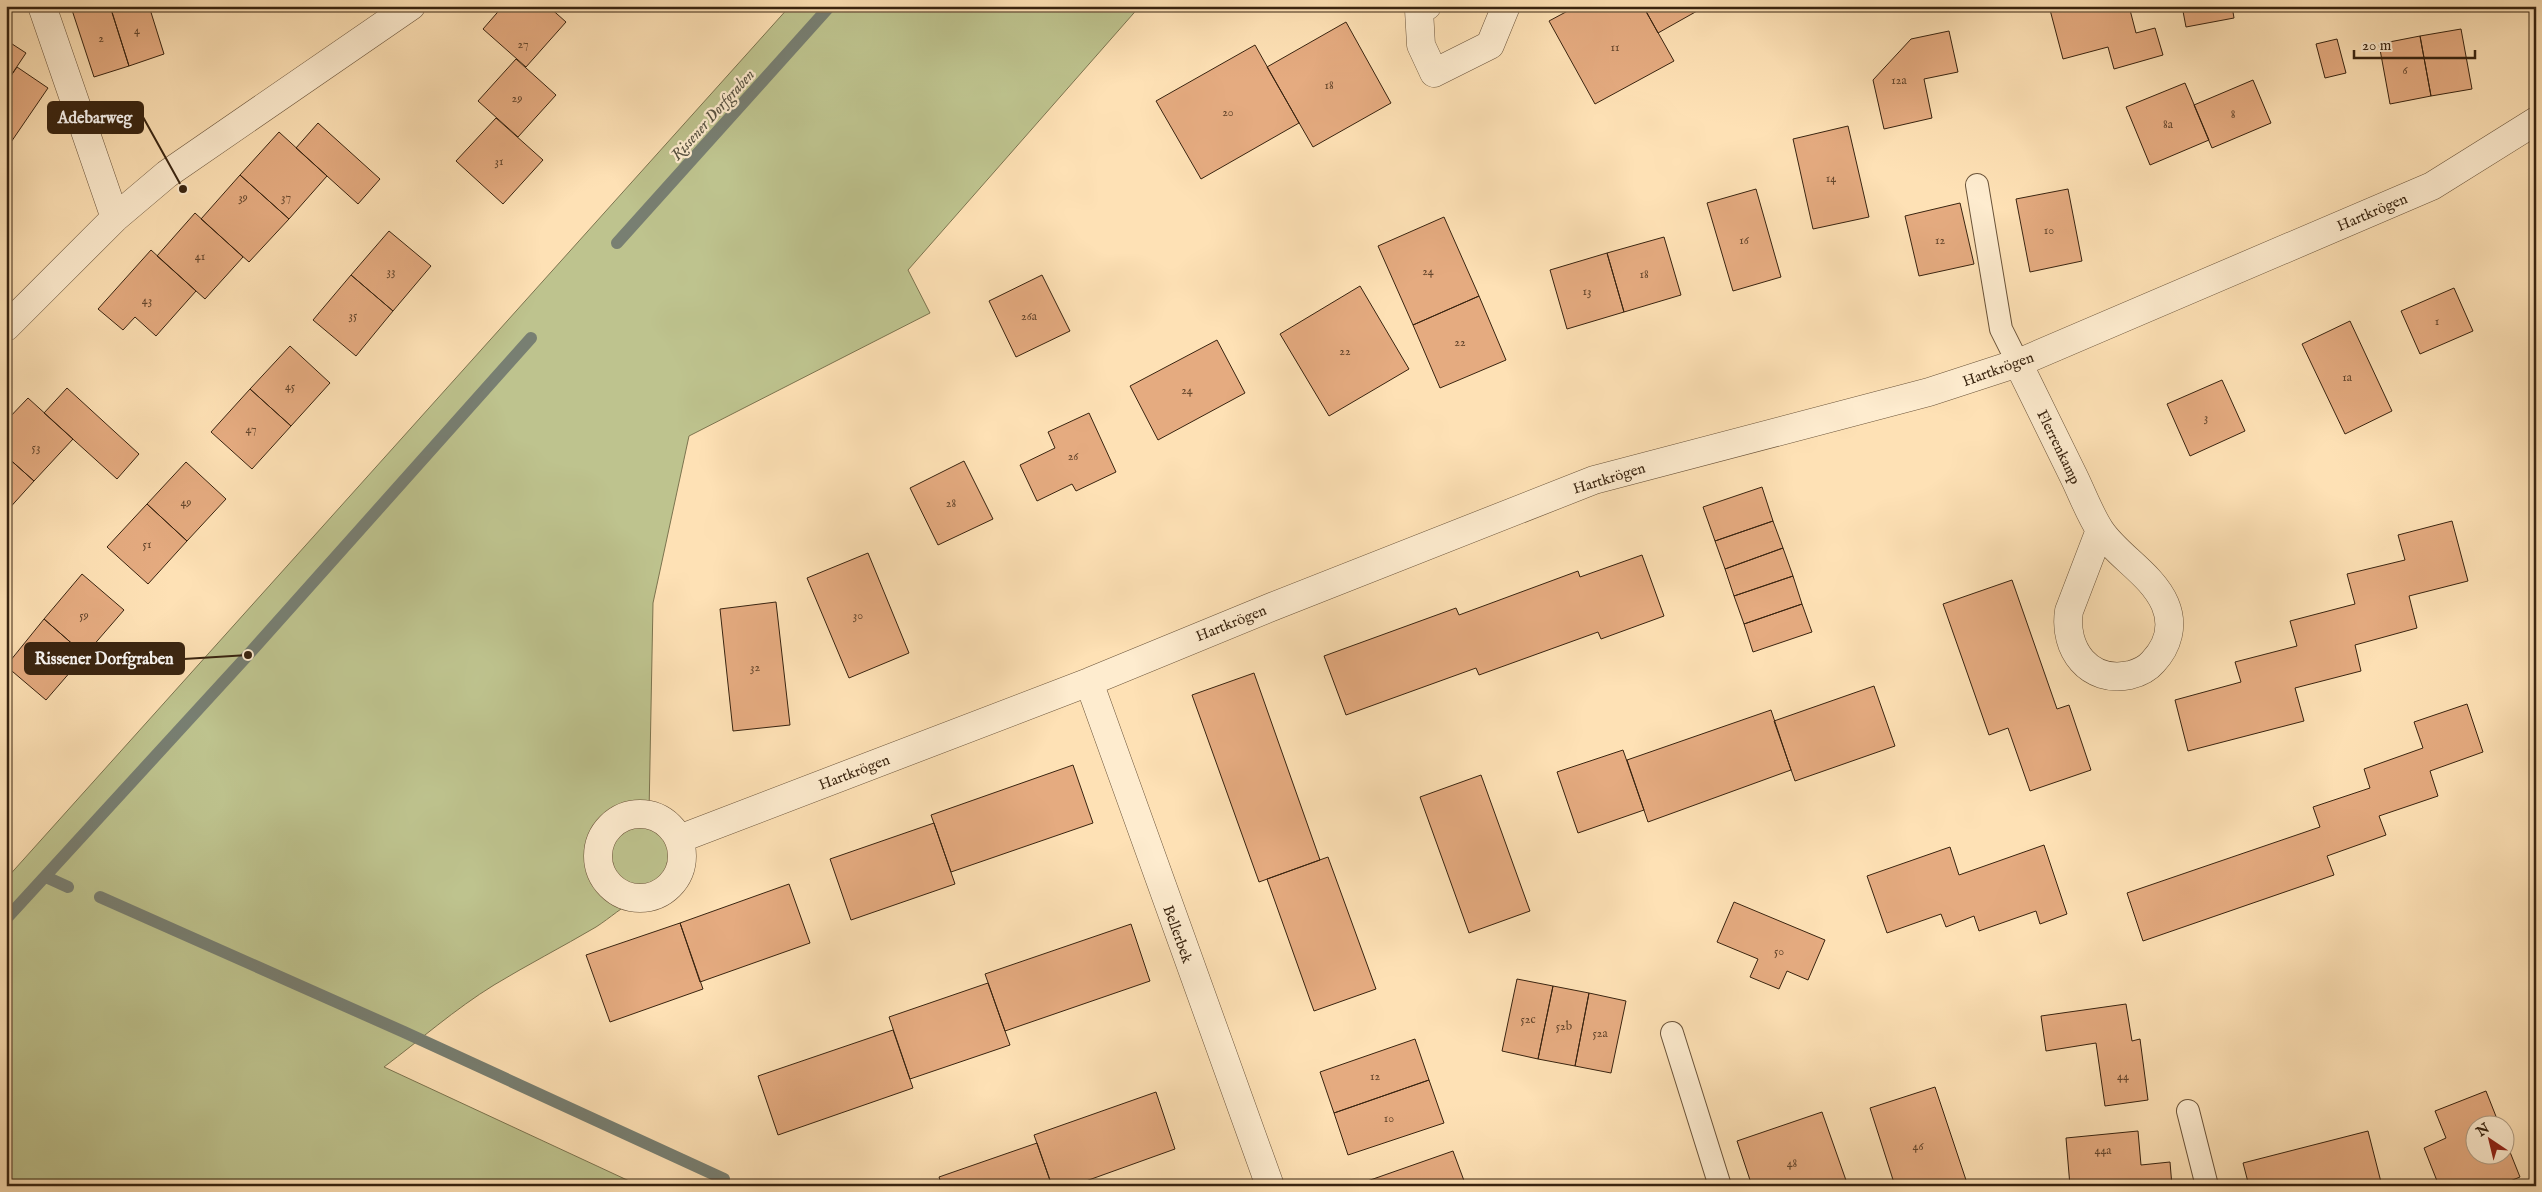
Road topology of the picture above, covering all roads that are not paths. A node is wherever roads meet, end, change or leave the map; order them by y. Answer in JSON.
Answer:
{"nodes":[{"id":1,"x":42,"y":6,"type":"edge"},
{"id":2,"x":411,"y":6,"type":"edge"},
{"id":3,"x":1427,"y":6,"type":"edge"},
{"id":4,"x":1506,"y":6,"type":"edge"},
{"id":5,"x":2536,"y":122,"type":"edge"},
{"id":6,"x":1977,"y":185,"type":"dead end"},
{"id":7,"x":115,"y":218,"type":"junction"},
{"id":8,"x":6,"y":327,"type":"edge"},
{"id":9,"x":2018,"y":363,"type":"junction"},
{"id":10,"x":2100,"y":530,"type":"junction"},
{"id":11,"x":1089,"y":682,"type":"junction"},
{"id":12,"x":679,"y":839,"type":"dead end"},
{"id":13,"x":1672,"y":1034,"type":"dead end"},
{"id":14,"x":2188,"y":1111,"type":"dead end"},
{"id":15,"x":1270,"y":1186,"type":"edge"},
{"id":16,"x":1720,"y":1186,"type":"edge"},
{"id":17,"x":2207,"y":1186,"type":"edge"}],
"edges":[{"from":1,"to":7,"type":"street"},
{"from":2,"to":7,"type":"street"},
{"from":3,"to":4,"type":"street"},
{"from":5,"to":9,"type":"street","name":"Hartkrögen"},
{"from":6,"to":9,"type":"lane"},
{"from":7,"to":8,"type":"street"},
{"from":9,"to":10,"type":"street","name":"Flerrenkamp"},
{"from":9,"to":11,"type":"street","name":"Hartkrögen"},
{"from":10,"to":10,"type":"street","name":"Flerrenkamp"},
{"from":11,"to":12,"type":"street","name":"Hartkrögen"},
{"from":11,"to":15,"type":"street","name":"Bellerbek"},
{"from":13,"to":16,"type":"lane"},
{"from":14,"to":17,"type":"lane"}]}
